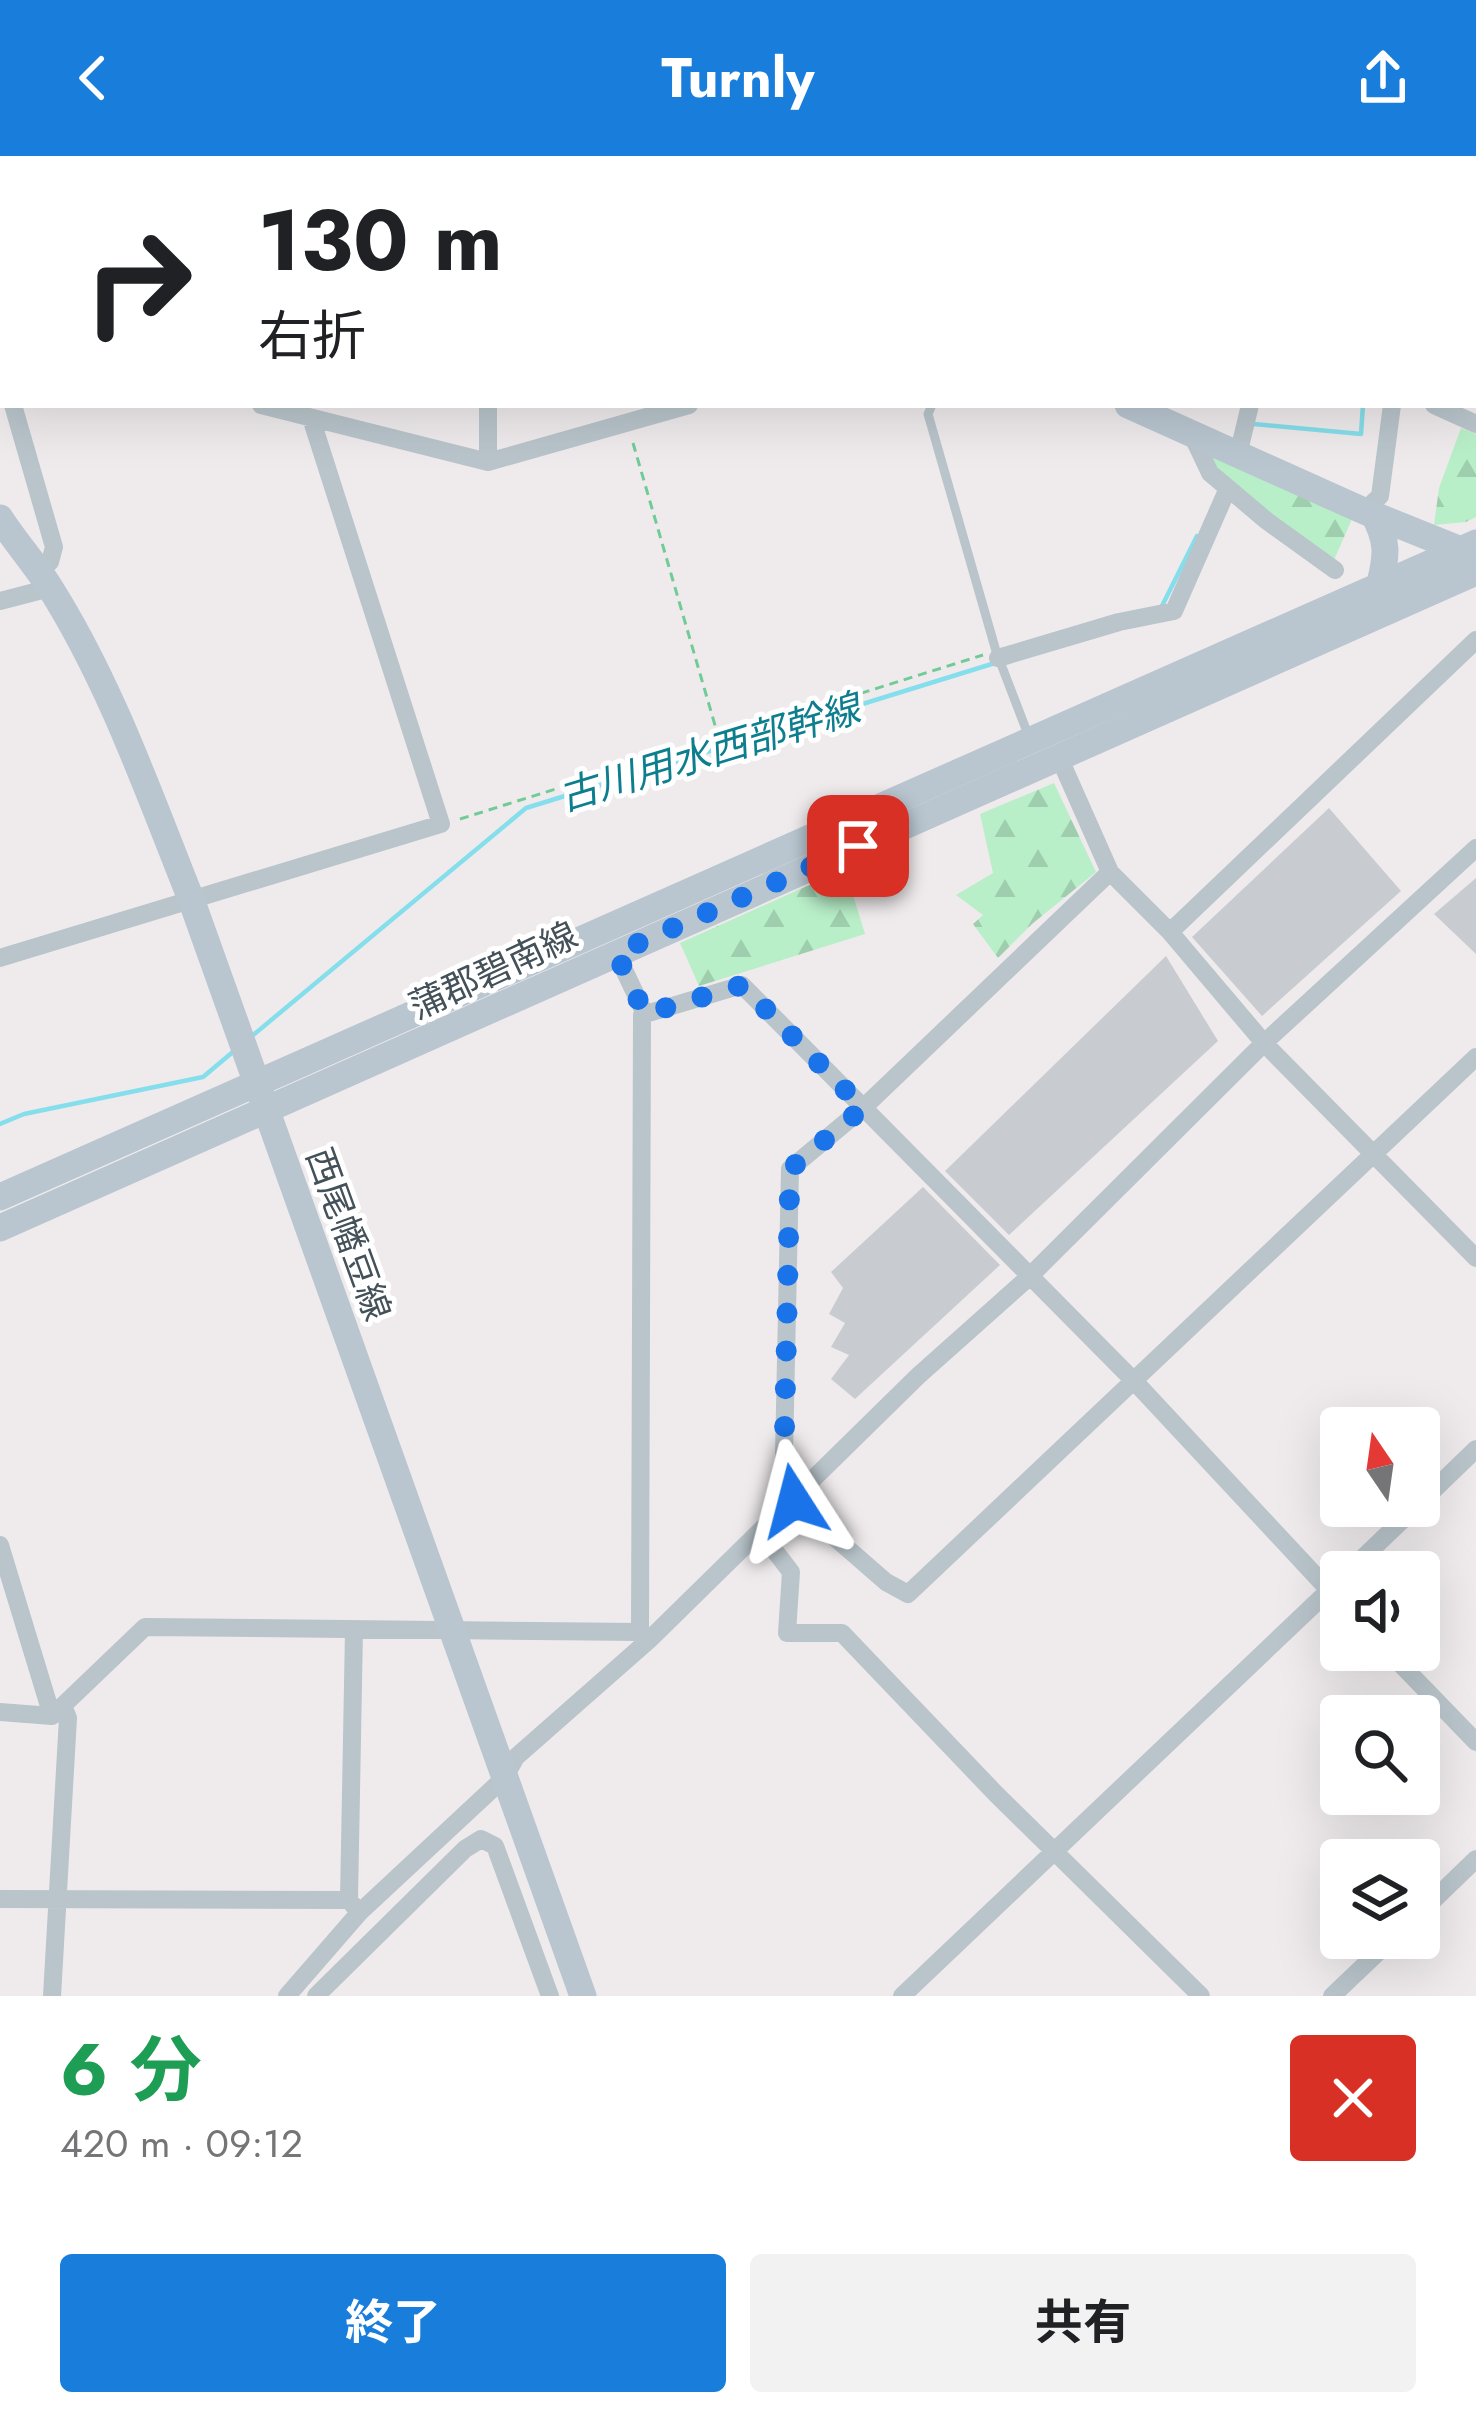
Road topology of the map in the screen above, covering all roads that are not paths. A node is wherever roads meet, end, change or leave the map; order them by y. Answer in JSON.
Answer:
{"nodes":[{"id":1,"x":14,"y":408,"type":"edge"},
{"id":2,"x":273,"y":408,"type":"edge"},
{"id":3,"x":488,"y":408,"type":"edge"},
{"id":4,"x":679,"y":408,"type":"edge"},
{"id":5,"x":931,"y":408,"type":"edge"},
{"id":6,"x":1134,"y":408,"type":"edge"},
{"id":7,"x":1249,"y":408,"type":"edge"},
{"id":8,"x":1392,"y":408,"type":"edge"},
{"id":9,"x":1441,"y":408,"type":"edge"},
{"id":10,"x":311,"y":418,"type":"junction"},
{"id":11,"x":1476,"y":424,"type":"edge"},
{"id":12,"x":1192,"y":435,"type":"junction"},
{"id":13,"x":1238,"y":455,"type":"junction"},
{"id":14,"x":488,"y":462,"type":"junction"},
{"id":15,"x":1228,"y":488,"type":"junction"},
{"id":16,"x":1369,"y":513,"type":"junction"},
{"id":17,"x":0,"y":518,"type":"edge"},
{"id":18,"x":1471,"y":555,"type":"edge"},
{"id":19,"x":1336,"y":570,"type":"dead end"},
{"id":20,"x":44,"y":579,"type":"junction"},
{"id":21,"x":1380,"y":583,"type":"junction"},
{"id":22,"x":0,"y":601,"type":"edge"},
{"id":23,"x":1476,"y":640,"type":"edge"},
{"id":24,"x":997,"y":655,"type":"junction"},
{"id":25,"x":1030,"y":741,"type":"junction"},
{"id":26,"x":1059,"y":757,"type":"junction"},
{"id":27,"x":1476,"y":848,"type":"edge"},
{"id":28,"x":1110,"y":872,"type":"junction"},
{"id":29,"x":191,"y":899,"type":"junction"},
{"id":30,"x":1169,"y":932,"type":"junction"},
{"id":31,"x":616,"y":953,"type":"junction"},
{"id":32,"x":0,"y":958,"type":"edge"},
{"id":33,"x":645,"y":1014,"type":"junction"},
{"id":34,"x":1264,"y":1043,"type":"junction"},
{"id":35,"x":1476,"y":1057,"type":"edge"},
{"id":36,"x":252,"y":1077,"type":"junction"},
{"id":37,"x":863,"y":1108,"type":"junction"},
{"id":38,"x":267,"y":1112,"type":"junction"},
{"id":39,"x":1376,"y":1153,"type":"junction"},
{"id":40,"x":0,"y":1197,"type":"edge"},
{"id":41,"x":0,"y":1228,"type":"edge"},
{"id":42,"x":1476,"y":1258,"type":"edge"},
{"id":43,"x":1028,"y":1278,"type":"junction"},
{"id":44,"x":1136,"y":1383,"type":"junction"},
{"id":45,"x":1476,"y":1449,"type":"edge"},
{"id":46,"x":1440,"y":1484,"type":"edge"},
{"id":47,"x":794,"y":1501,"type":"junction"},
{"id":48,"x":1395,"y":1527,"type":"edge"},
{"id":49,"x":760,"y":1533,"type":"junction"},
{"id":50,"x":0,"y":1545,"type":"edge"},
{"id":51,"x":1370,"y":1551,"type":"edge"},
{"id":52,"x":1320,"y":1572,"type":"edge"},
{"id":53,"x":1320,"y":1606,"type":"edge"},
{"id":54,"x":454,"y":1629,"type":"junction"},
{"id":55,"x":354,"y":1630,"type":"junction"},
{"id":56,"x":645,"y":1636,"type":"junction"},
{"id":57,"x":1408,"y":1671,"type":"edge"},
{"id":58,"x":57,"y":1711,"type":"junction"},
{"id":59,"x":0,"y":1712,"type":"edge"},
{"id":60,"x":1476,"y":1742,"type":"edge"},
{"id":61,"x":504,"y":1778,"type":"junction"},
{"id":62,"x":1056,"y":1852,"type":"junction"},
{"id":63,"x":1476,"y":1859,"type":"edge"},
{"id":64,"x":1440,"y":1894,"type":"edge"},
{"id":65,"x":0,"y":1899,"type":"edge"},
{"id":66,"x":55,"y":1901,"type":"junction"},
{"id":67,"x":354,"y":1906,"type":"junction"},
{"id":68,"x":1371,"y":1959,"type":"edge"},
{"id":69,"x":52,"y":1996,"type":"edge"},
{"id":70,"x":287,"y":1996,"type":"edge"},
{"id":71,"x":316,"y":1996,"type":"edge"},
{"id":72,"x":550,"y":1996,"type":"edge"},
{"id":73,"x":583,"y":1996,"type":"edge"},
{"id":74,"x":902,"y":1996,"type":"edge"},
{"id":75,"x":1201,"y":1996,"type":"edge"},
{"id":76,"x":1332,"y":1996,"type":"edge"}],
"edges":[{"from":1,"to":20,"type":"street"},
{"from":2,"to":10,"type":"street"},
{"from":3,"to":14,"type":"street"},
{"from":4,"to":14,"type":"street"},
{"from":5,"to":24,"type":"lane"},
{"from":6,"to":12,"type":"main road"},
{"from":7,"to":13,"type":"street"},
{"from":8,"to":16,"type":"street"},
{"from":9,"to":11,"type":"street"},
{"from":10,"to":14,"type":"street"},
{"from":10,"to":29,"type":"street"},
{"from":12,"to":13,"type":"main road"},
{"from":12,"to":15,"type":"street"},
{"from":13,"to":16,"type":"main road"},
{"from":15,"to":19,"type":"street"},
{"from":15,"to":24,"type":"street"},
{"from":16,"to":18,"type":"main road"},
{"from":16,"to":21,"type":"main road"},
{"from":17,"to":20,"type":"main road","name":"西尾幡豆線"},
{"from":18,"to":21,"type":"main road","name":"蒲郡碧南線"},
{"from":18,"to":26,"type":"main road","name":"蒲郡碧南線"},
{"from":20,"to":22,"type":"street"},
{"from":20,"to":29,"type":"main road","name":"西尾幡豆線"},
{"from":21,"to":25,"type":"main road","name":"蒲郡碧南線"},
{"from":23,"to":30,"type":"street"},
{"from":24,"to":25,"type":"lane"},
{"from":25,"to":36,"type":"main road","name":"蒲郡碧南線"},
{"from":26,"to":28,"type":"street"},
{"from":26,"to":31,"type":"main road","name":"蒲郡碧南線"},
{"from":27,"to":34,"type":"street"},
{"from":28,"to":30,"type":"street"},
{"from":28,"to":37,"type":"street"},
{"from":29,"to":32,"type":"street"},
{"from":29,"to":36,"type":"main road","name":"西尾幡豆線"},
{"from":30,"to":34,"type":"street"},
{"from":31,"to":33,"type":"street"},
{"from":31,"to":38,"type":"main road","name":"蒲郡碧南線"},
{"from":33,"to":37,"type":"street"},
{"from":33,"to":56,"type":"street"},
{"from":34,"to":39,"type":"street"},
{"from":34,"to":43,"type":"street"},
{"from":35,"to":39,"type":"street"},
{"from":36,"to":38,"type":"main road","name":"西尾幡豆線"},
{"from":36,"to":40,"type":"main road","name":"蒲郡碧南線"},
{"from":37,"to":43,"type":"street"},
{"from":37,"to":47,"type":"street"},
{"from":38,"to":41,"type":"main road","name":"蒲郡碧南線"},
{"from":38,"to":54,"type":"main road","name":"西尾幡豆線"},
{"from":39,"to":42,"type":"street"},
{"from":39,"to":44,"type":"street"},
{"from":43,"to":44,"type":"street"},
{"from":43,"to":47,"type":"street"},
{"from":44,"to":47,"type":"street"},
{"from":44,"to":52,"type":"street"},
{"from":45,"to":46,"type":"street"},
{"from":47,"to":49,"type":"street"},
{"from":48,"to":51,"type":"street"},
{"from":49,"to":56,"type":"street"},
{"from":49,"to":62,"type":"street"},
{"from":50,"to":58,"type":"street"},
{"from":53,"to":62,"type":"street"},
{"from":54,"to":55,"type":"street"},
{"from":54,"to":56,"type":"street"},
{"from":54,"to":61,"type":"main road","name":"西尾幡豆線"},
{"from":55,"to":58,"type":"street"},
{"from":55,"to":67,"type":"street"},
{"from":56,"to":61,"type":"street"},
{"from":57,"to":60,"type":"street"},
{"from":58,"to":59,"type":"street"},
{"from":58,"to":66,"type":"street"},
{"from":61,"to":67,"type":"street"},
{"from":61,"to":73,"type":"main road","name":"西尾幡豆線"},
{"from":62,"to":74,"type":"street"},
{"from":62,"to":75,"type":"street"},
{"from":63,"to":64,"type":"street"},
{"from":65,"to":66,"type":"street"},
{"from":66,"to":67,"type":"street"},
{"from":66,"to":69,"type":"street"},
{"from":67,"to":70,"type":"street"},
{"from":68,"to":76,"type":"street"},
{"from":71,"to":72,"type":"street"}]}
